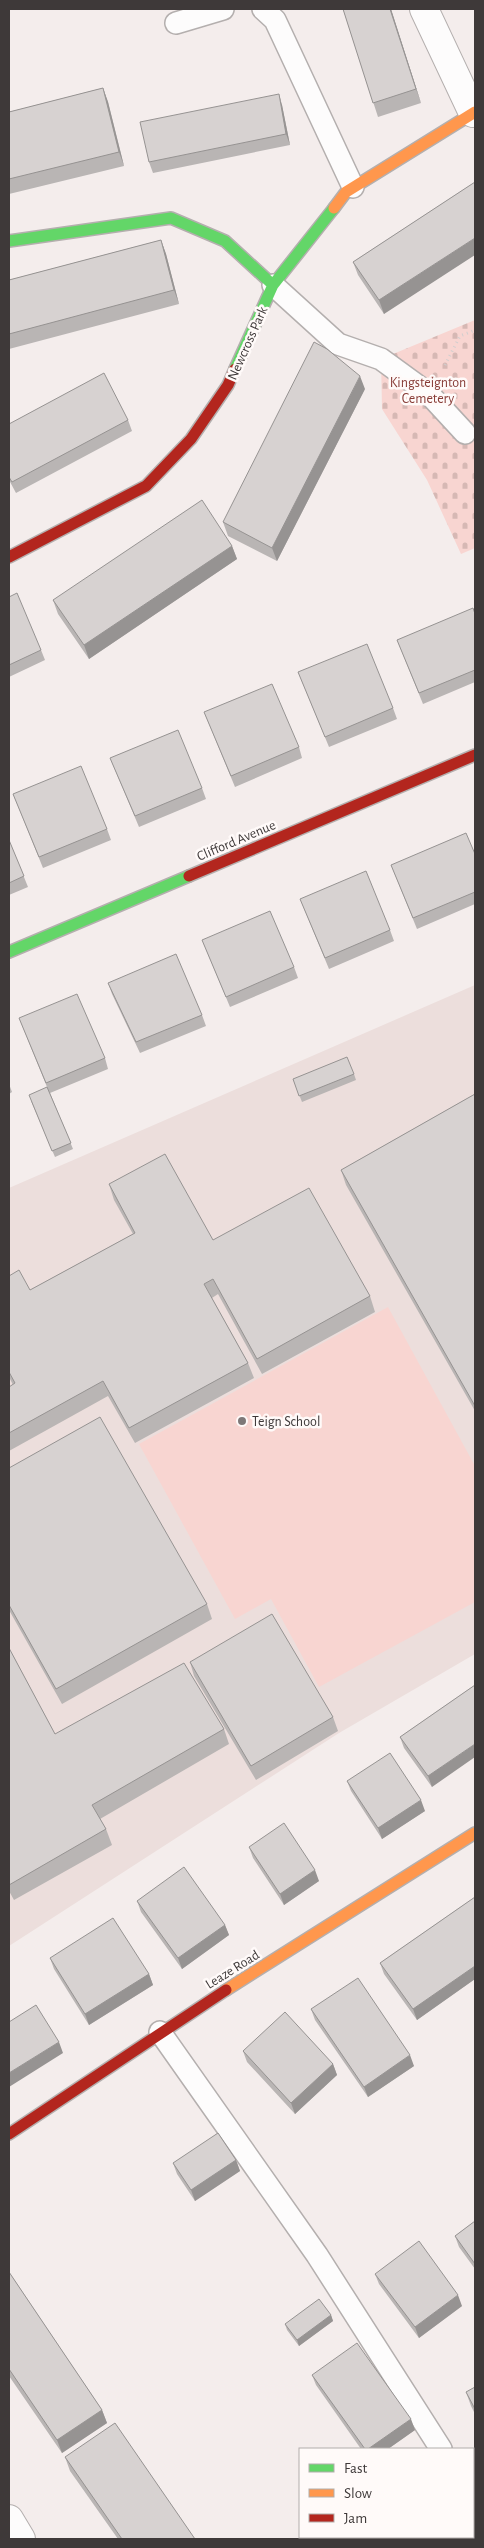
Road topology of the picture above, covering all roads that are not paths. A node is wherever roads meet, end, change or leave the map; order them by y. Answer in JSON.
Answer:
{"nodes":[{"id":1,"x":223,"y":9,"type":"edge"},
{"id":2,"x":263,"y":9,"type":"edge"},
{"id":3,"x":424,"y":9,"type":"edge"},
{"id":4,"x":176,"y":23,"type":"dead end"},
{"id":5,"x":474,"y":113,"type":"edge"},
{"id":6,"x":353,"y":187,"type":"junction"},
{"id":7,"x":9,"y":241,"type":"edge"},
{"id":8,"x":273,"y":285,"type":"junction"},
{"id":9,"x":465,"y":434,"type":"dead end"},
{"id":10,"x":9,"y":557,"type":"edge"},
{"id":11,"x":475,"y":755,"type":"edge"},
{"id":12,"x":9,"y":952,"type":"edge"},
{"id":13,"x":475,"y":1833,"type":"edge"},
{"id":14,"x":160,"y":2032,"type":"junction"},
{"id":15,"x":9,"y":2134,"type":"edge"},
{"id":16,"x":440,"y":2448,"type":"edge"},
{"id":17,"x":9,"y":2519,"type":"edge"},
{"id":18,"x":22,"y":2539,"type":"edge"}],
"edges":[{"from":1,"to":4,"type":"lane"},
{"from":2,"to":6,"type":"lane"},
{"from":3,"to":5,"type":"street","name":"Newcross Park"},
{"from":5,"to":6,"type":"street","name":"Newcross Park"},
{"from":6,"to":8,"type":"street","name":"Newcross Park"},
{"from":7,"to":8,"type":"street"},
{"from":8,"to":9,"type":"lane"},
{"from":8,"to":10,"type":"street","name":"Newcross Park"},
{"from":11,"to":12,"type":"street","name":"Clifford Avenue"},
{"from":13,"to":14,"type":"street","name":"Leaze Road"},
{"from":14,"to":15,"type":"street","name":"Leaze Road"},
{"from":14,"to":16,"type":"lane"},
{"from":17,"to":18,"type":"street"}]}
